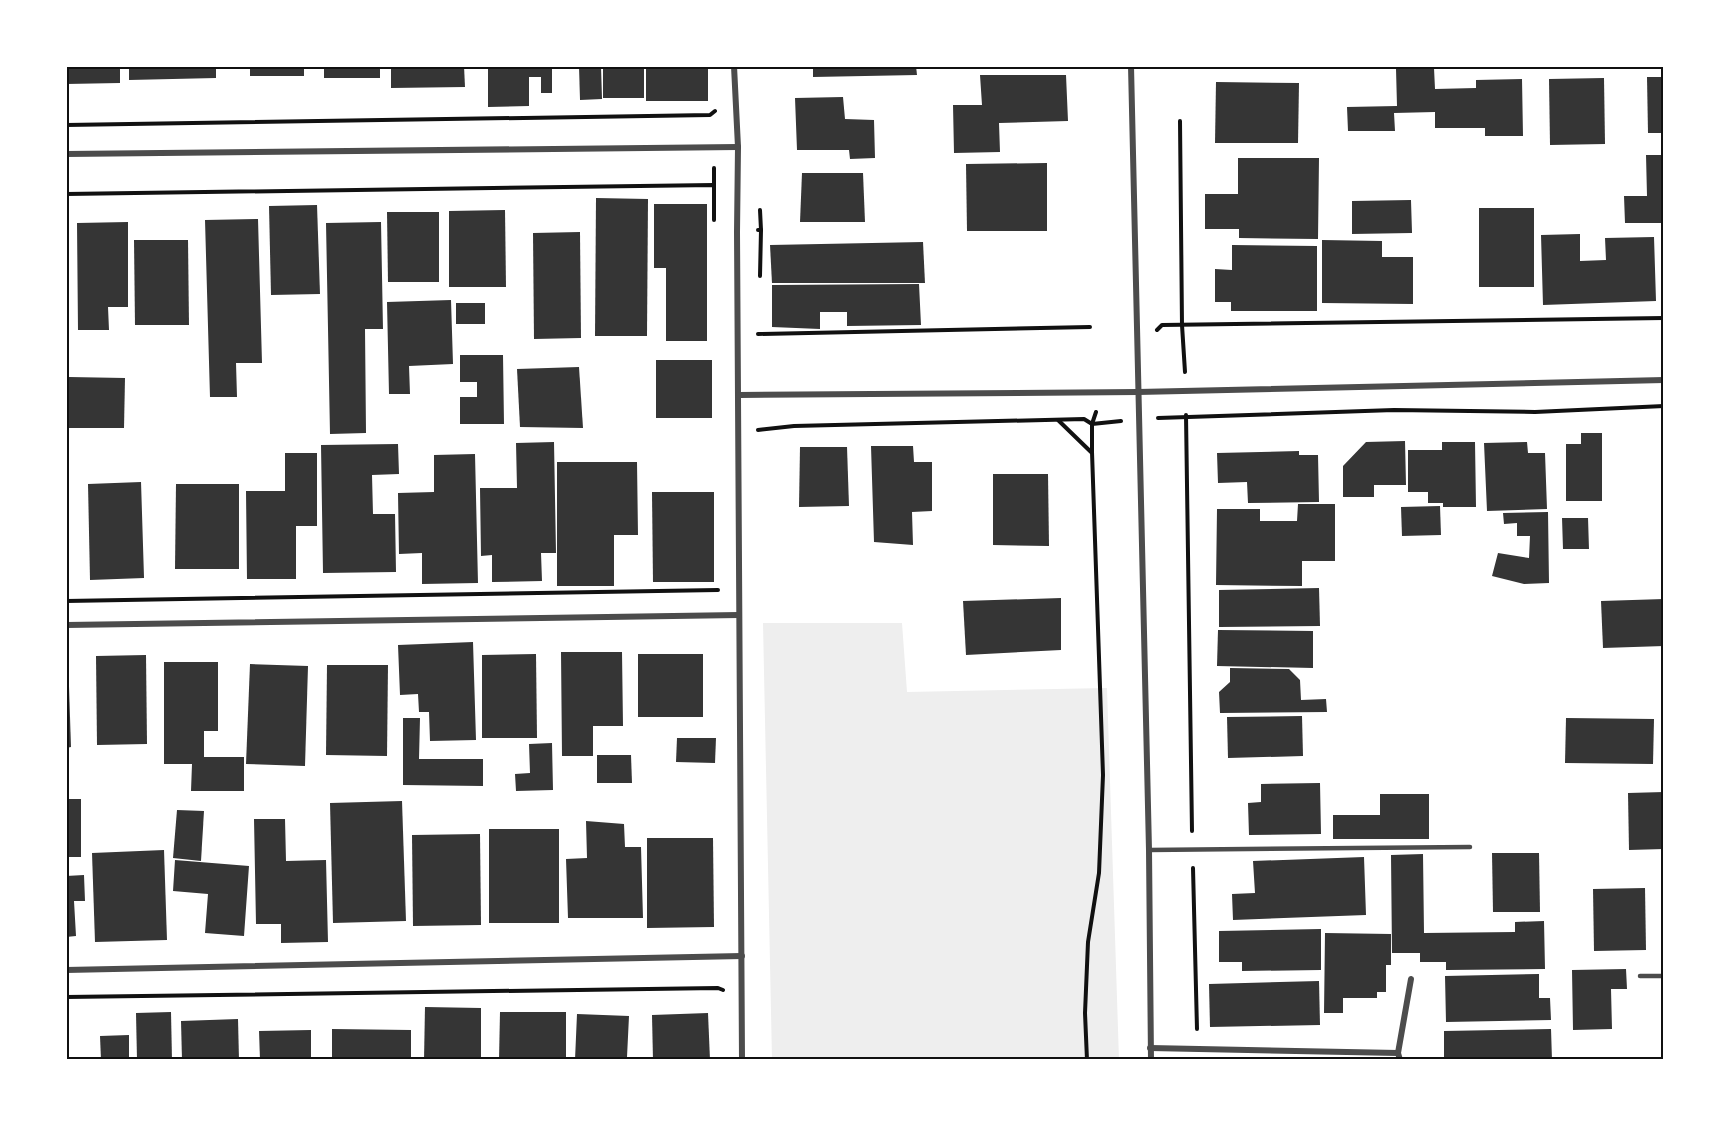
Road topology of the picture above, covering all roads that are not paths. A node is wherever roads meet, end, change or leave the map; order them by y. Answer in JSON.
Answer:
{"nodes":[{"id":1,"x":734,"y":66,"type":"edge"},
{"id":2,"x":1131,"y":66,"type":"edge"},
{"id":3,"x":738,"y":147,"type":"junction"},
{"id":4,"x":66,"y":154,"type":"edge"},
{"id":5,"x":1664,"y":380,"type":"edge"},
{"id":6,"x":1138,"y":392,"type":"junction"},
{"id":7,"x":739,"y":395,"type":"junction"},
{"id":8,"x":739,"y":615,"type":"junction"},
{"id":9,"x":66,"y":625,"type":"edge"},
{"id":10,"x":1470,"y":847,"type":"dead end"},
{"id":11,"x":1149,"y":850,"type":"junction"},
{"id":12,"x":742,"y":956,"type":"junction"},
{"id":13,"x":66,"y":970,"type":"edge"},
{"id":14,"x":1641,"y":976,"type":"dead end"},
{"id":15,"x":1664,"y":976,"type":"edge"},
{"id":16,"x":1411,"y":979,"type":"dead end"},
{"id":17,"x":1150,"y":1048,"type":"junction"},
{"id":18,"x":1398,"y":1053,"type":"junction"},
{"id":19,"x":742,"y":1060,"type":"edge"},
{"id":20,"x":1151,"y":1060,"type":"edge"},
{"id":21,"x":1400,"y":1060,"type":"edge"}],
"edges":[{"from":1,"to":3,"type":"street"},
{"from":2,"to":6,"type":"street"},
{"from":3,"to":4,"type":"street"},
{"from":3,"to":7,"type":"street"},
{"from":5,"to":6,"type":"street"},
{"from":6,"to":7,"type":"street"},
{"from":6,"to":11,"type":"street"},
{"from":7,"to":8,"type":"street"},
{"from":8,"to":9,"type":"street"},
{"from":8,"to":12,"type":"street"},
{"from":10,"to":11,"type":"lane"},
{"from":11,"to":17,"type":"street"},
{"from":12,"to":13,"type":"street"},
{"from":12,"to":19,"type":"street"},
{"from":14,"to":15,"type":"lane"},
{"from":16,"to":18,"type":"street"},
{"from":17,"to":18,"type":"street"},
{"from":17,"to":20,"type":"street"},
{"from":18,"to":21,"type":"street"}]}
